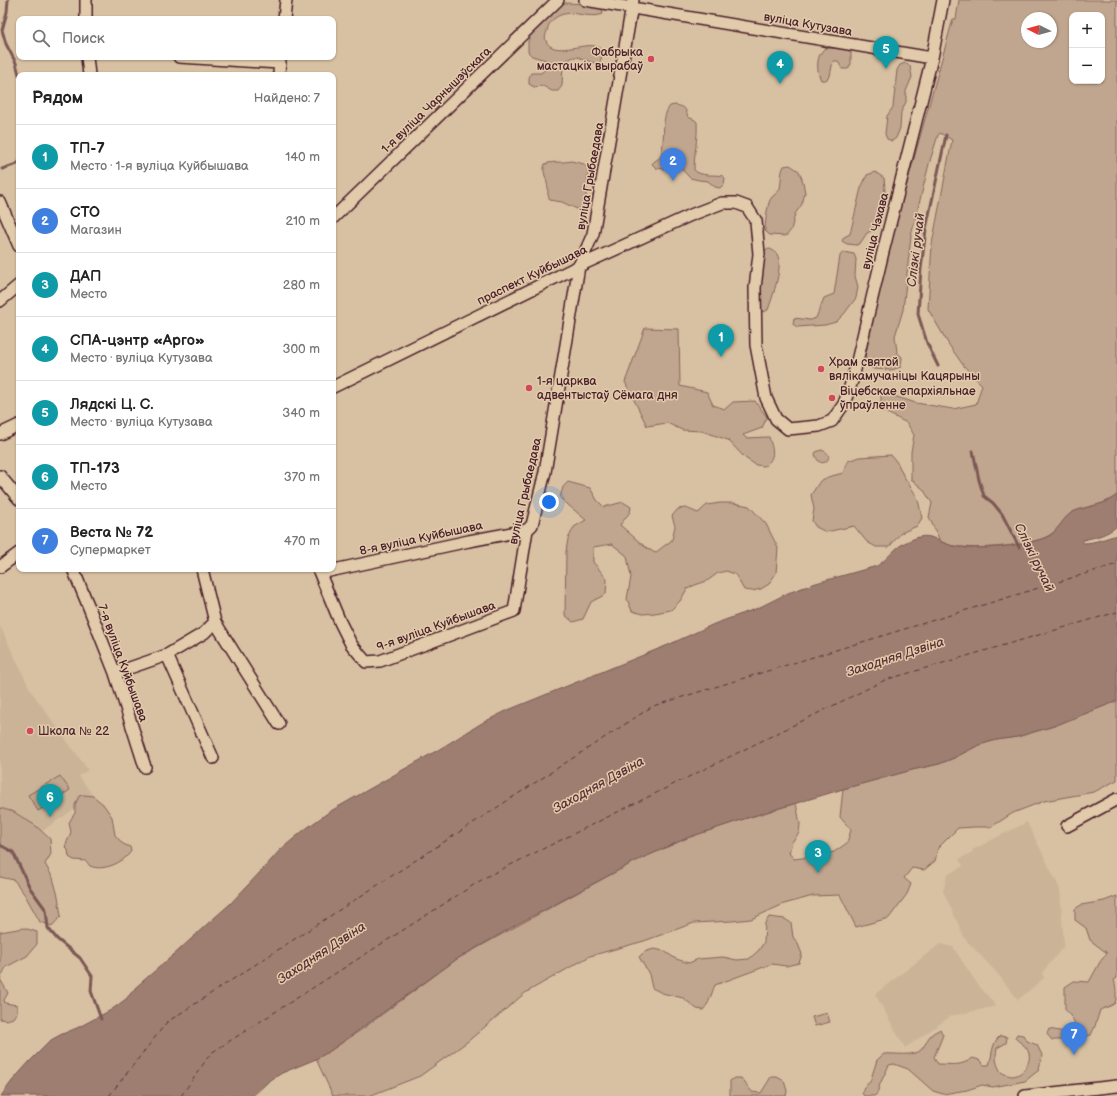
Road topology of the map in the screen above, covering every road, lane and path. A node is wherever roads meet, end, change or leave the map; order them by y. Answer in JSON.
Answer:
{"nodes":[{"id":1,"x":86,"y":0,"type":"edge"},
{"id":2,"x":286,"y":0,"type":"edge"},
{"id":3,"x":558,"y":0,"type":"edge"},
{"id":4,"x":585,"y":0,"type":"edge"},
{"id":5,"x":942,"y":0,"type":"edge"},
{"id":6,"x":632,"y":4,"type":"edge"},
{"id":7,"x":86,"y":16,"type":"edge"},
{"id":8,"x":284,"y":16,"type":"edge"},
{"id":9,"x":932,"y":58,"type":"junction"},
{"id":10,"x":87,"y":60,"type":"edge"},
{"id":11,"x":280,"y":60,"type":"edge"},
{"id":12,"x":89,"y":72,"type":"edge"},
{"id":13,"x":279,"y":72,"type":"edge"},
{"id":14,"x":0,"y":202,"type":"edge"},
{"id":15,"x":747,"y":207,"type":"joint"},
{"id":16,"x":336,"y":214,"type":"edge"},
{"id":17,"x":16,"y":239,"type":"edge"},
{"id":18,"x":579,"y":266,"type":"junction"},
{"id":19,"x":16,"y":288,"type":"edge"},
{"id":20,"x":0,"y":301,"type":"edge"},
{"id":21,"x":336,"y":386,"type":"edge"},
{"id":22,"x":16,"y":426,"type":"edge"},
{"id":23,"x":0,"y":434,"type":"edge"},
{"id":24,"x":0,"y":476,"type":"edge"},
{"id":25,"x":16,"y":495,"type":"edge"},
{"id":26,"x":527,"y":530,"type":"junction"},
{"id":27,"x":16,"y":555,"type":"edge"},
{"id":28,"x":0,"y":567,"type":"edge"},
{"id":29,"x":336,"y":568,"type":"edge"},
{"id":30,"x":74,"y":572,"type":"edge"},
{"id":31,"x":203,"y":572,"type":"edge"},
{"id":32,"x":319,"y":572,"type":"edge"},
{"id":33,"x":514,"y":611,"type":"joint"},
{"id":34,"x":215,"y":622,"type":"junction"},
{"id":35,"x":167,"y":655,"type":"junction"},
{"id":36,"x":115,"y":673,"type":"junction"},
{"id":37,"x":280,"y":724,"type":"dead end"},
{"id":38,"x":213,"y":758,"type":"dead end"},
{"id":39,"x":145,"y":767,"type":"dead end"},
{"id":40,"x":1117,"y":798,"type":"edge"},
{"id":41,"x":1067,"y":826,"type":"dead end"},
{"id":42,"x":1117,"y":1086,"type":"edge"},
{"id":43,"x":1047,"y":1095,"type":"edge"},
{"id":44,"x":1025,"y":1096,"type":"edge"}],
"edges":[{"from":1,"to":7,"type":"street"},
{"from":2,"to":8,"type":"street"},
{"from":3,"to":16,"type":"street","name":"1-я вуліца Чарнышэўскага"},
{"from":4,"to":6,"type":"street","name":"вуліца Кутузава"},
{"from":5,"to":9,"type":"street","name":"вуліца Чэхава"},
{"from":6,"to":9,"type":"street","name":"вуліца Кутузава"},
{"from":6,"to":18,"type":"street","name":"вуліца Грыбаедава"},
{"from":9,"to":15,"type":"street","name":"вуліца Чэхава"},
{"from":10,"to":12,"type":"street"},
{"from":11,"to":13,"type":"street"},
{"from":14,"to":17,"type":"street"},
{"from":15,"to":18,"type":"street","name":"праспект Куйбышава"},
{"from":18,"to":21,"type":"street","name":"праспект Куйбышава"},
{"from":18,"to":26,"type":"street","name":"вуліца Грыбаедава"},
{"from":19,"to":20,"type":"street"},
{"from":22,"to":23,"type":"street"},
{"from":24,"to":25,"type":"street"},
{"from":26,"to":29,"type":"street","name":"8-я вуліца Куйбышава"},
{"from":26,"to":33,"type":"street","name":"вуліца Грыбаедава"},
{"from":27,"to":28,"type":"street"},
{"from":30,"to":36,"type":"street","name":"7-я вуліца Куйбышава"},
{"from":31,"to":34,"type":"street"},
{"from":32,"to":33,"type":"street","name":"9-я вуліца Куйбышава"},
{"from":34,"to":35,"type":"street"},
{"from":34,"to":37,"type":"street"},
{"from":35,"to":36,"type":"street"},
{"from":35,"to":38,"type":"street"},
{"from":36,"to":39,"type":"street","name":"7-я вуліца Куйбышава"},
{"from":40,"to":41,"type":"street"},
{"from":42,"to":43,"type":"street"},
{"from":43,"to":44,"type":"street"}]}
